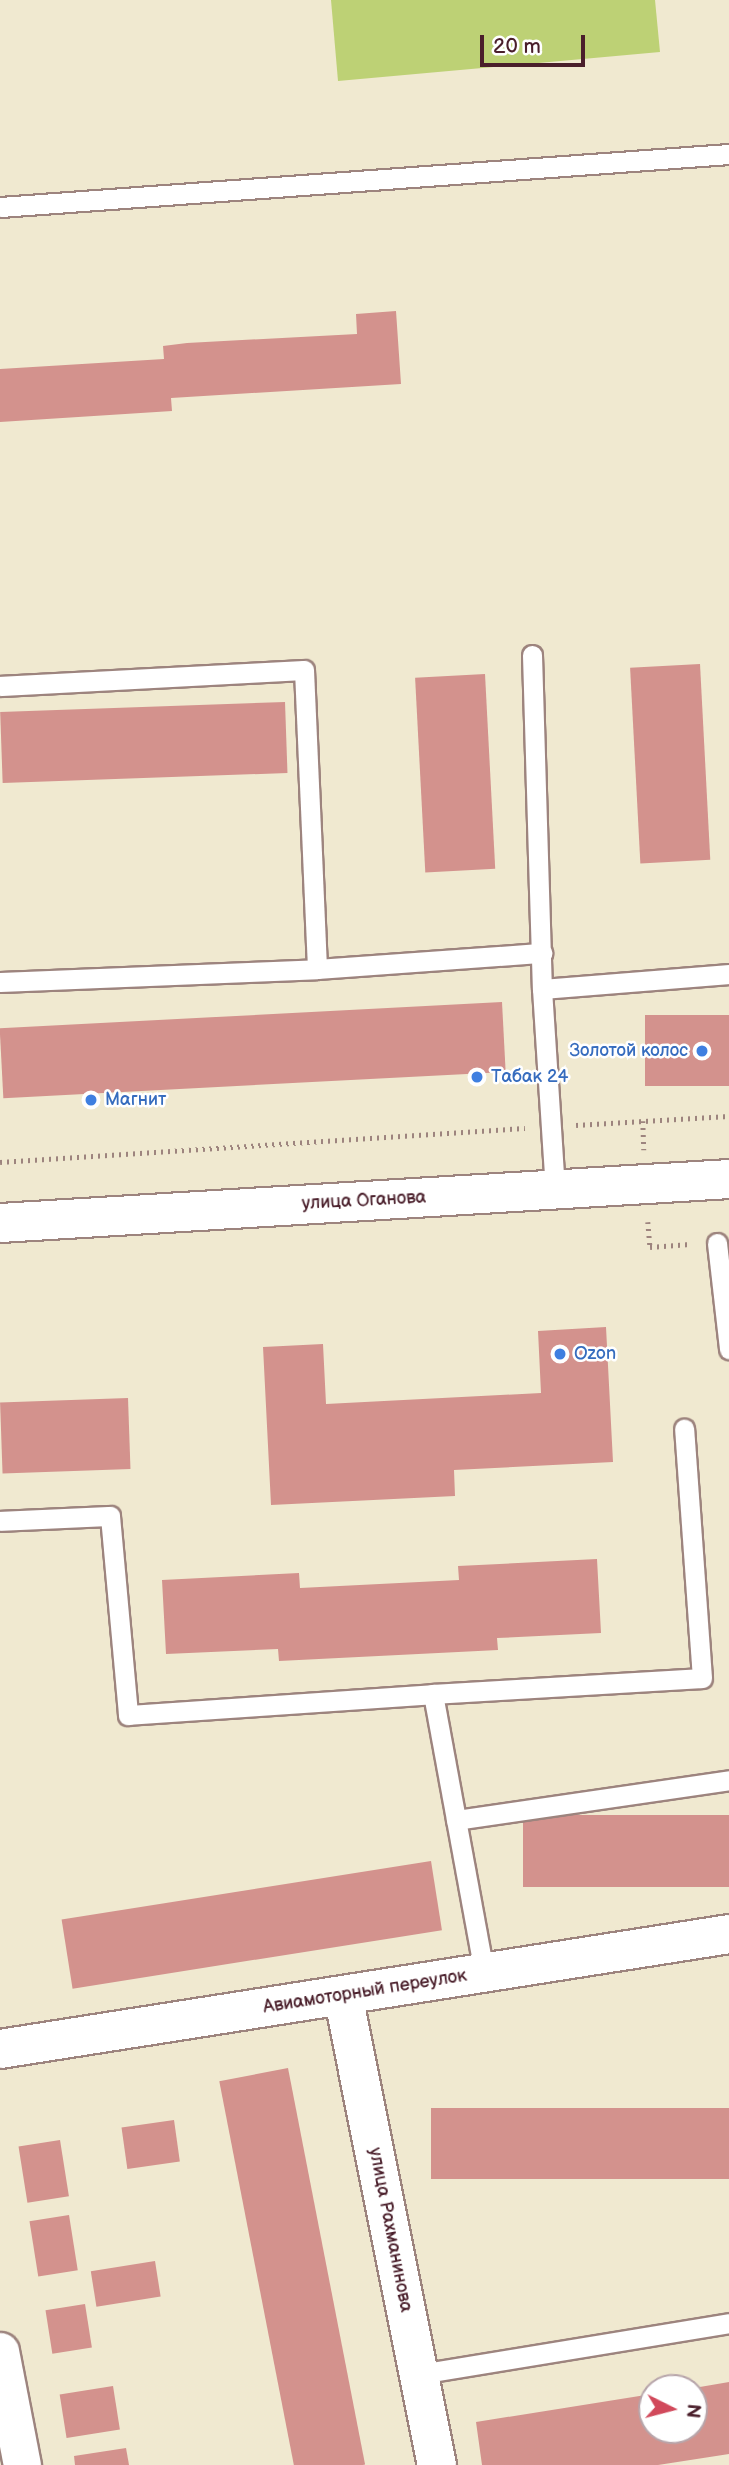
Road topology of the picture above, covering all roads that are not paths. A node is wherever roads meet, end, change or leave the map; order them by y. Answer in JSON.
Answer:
{"nodes":[{"id":1,"x":729,"y":155,"type":"edge"},
{"id":2,"x":0,"y":207,"type":"edge"},
{"id":3,"x":532,"y":655,"type":"dead end"},
{"id":4,"x":0,"y":686,"type":"edge"},
{"id":5,"x":541,"y":953,"type":"junction"},
{"id":6,"x":317,"y":969,"type":"junction"},
{"id":7,"x":729,"y":974,"type":"edge"},
{"id":8,"x":0,"y":982,"type":"edge"},
{"id":9,"x":542,"y":989,"type":"junction"},
{"id":10,"x":729,"y":1179,"type":"edge"},
{"id":11,"x":555,"y":1189,"type":"junction"},
{"id":12,"x":0,"y":1223,"type":"edge"},
{"id":13,"x":717,"y":1243,"type":"dead end"},
{"id":14,"x":729,"y":1349,"type":"edge"},
{"id":15,"x":684,"y":1429,"type":"dead end"},
{"id":16,"x":0,"y":1521,"type":"edge"},
{"id":17,"x":433,"y":1694,"type":"junction"},
{"id":18,"x":729,"y":1780,"type":"edge"},
{"id":19,"x":456,"y":1820,"type":"junction"},
{"id":20,"x":729,"y":1934,"type":"edge"},
{"id":21,"x":484,"y":1973,"type":"junction"},
{"id":22,"x":344,"y":1995,"type":"junction"},
{"id":23,"x":0,"y":2049,"type":"edge"},
{"id":24,"x":729,"y":2323,"type":"edge"},
{"id":25,"x":0,"y":2351,"type":"edge"},
{"id":26,"x":419,"y":2374,"type":"junction"},
{"id":27,"x":22,"y":2465,"type":"edge"},
{"id":28,"x":437,"y":2465,"type":"edge"}],
"edges":[{"from":1,"to":2,"type":"lane"},
{"from":3,"to":5,"type":"lane"},
{"from":4,"to":6,"type":"lane"},
{"from":5,"to":6,"type":"lane"},
{"from":5,"to":9,"type":"lane"},
{"from":6,"to":8,"type":"lane"},
{"from":7,"to":9,"type":"lane"},
{"from":9,"to":11,"type":"lane"},
{"from":10,"to":11,"type":"street","name":"улица Оганова"},
{"from":11,"to":12,"type":"street","name":"улица Оганова"},
{"from":13,"to":14,"type":"lane"},
{"from":15,"to":17,"type":"lane"},
{"from":16,"to":17,"type":"lane"},
{"from":17,"to":19,"type":"lane"},
{"from":18,"to":19,"type":"lane"},
{"from":19,"to":21,"type":"lane"},
{"from":20,"to":21,"type":"street","name":"Авиамоторный переулок"},
{"from":21,"to":22,"type":"street","name":"Авиамоторный переулок"},
{"from":22,"to":23,"type":"street","name":"Авиамоторный переулок"},
{"from":22,"to":26,"type":"street","name":"улица Рахманинова"},
{"from":24,"to":26,"type":"lane"},
{"from":25,"to":27,"type":"street"},
{"from":26,"to":28,"type":"street","name":"улица Рахманинова"}]}
